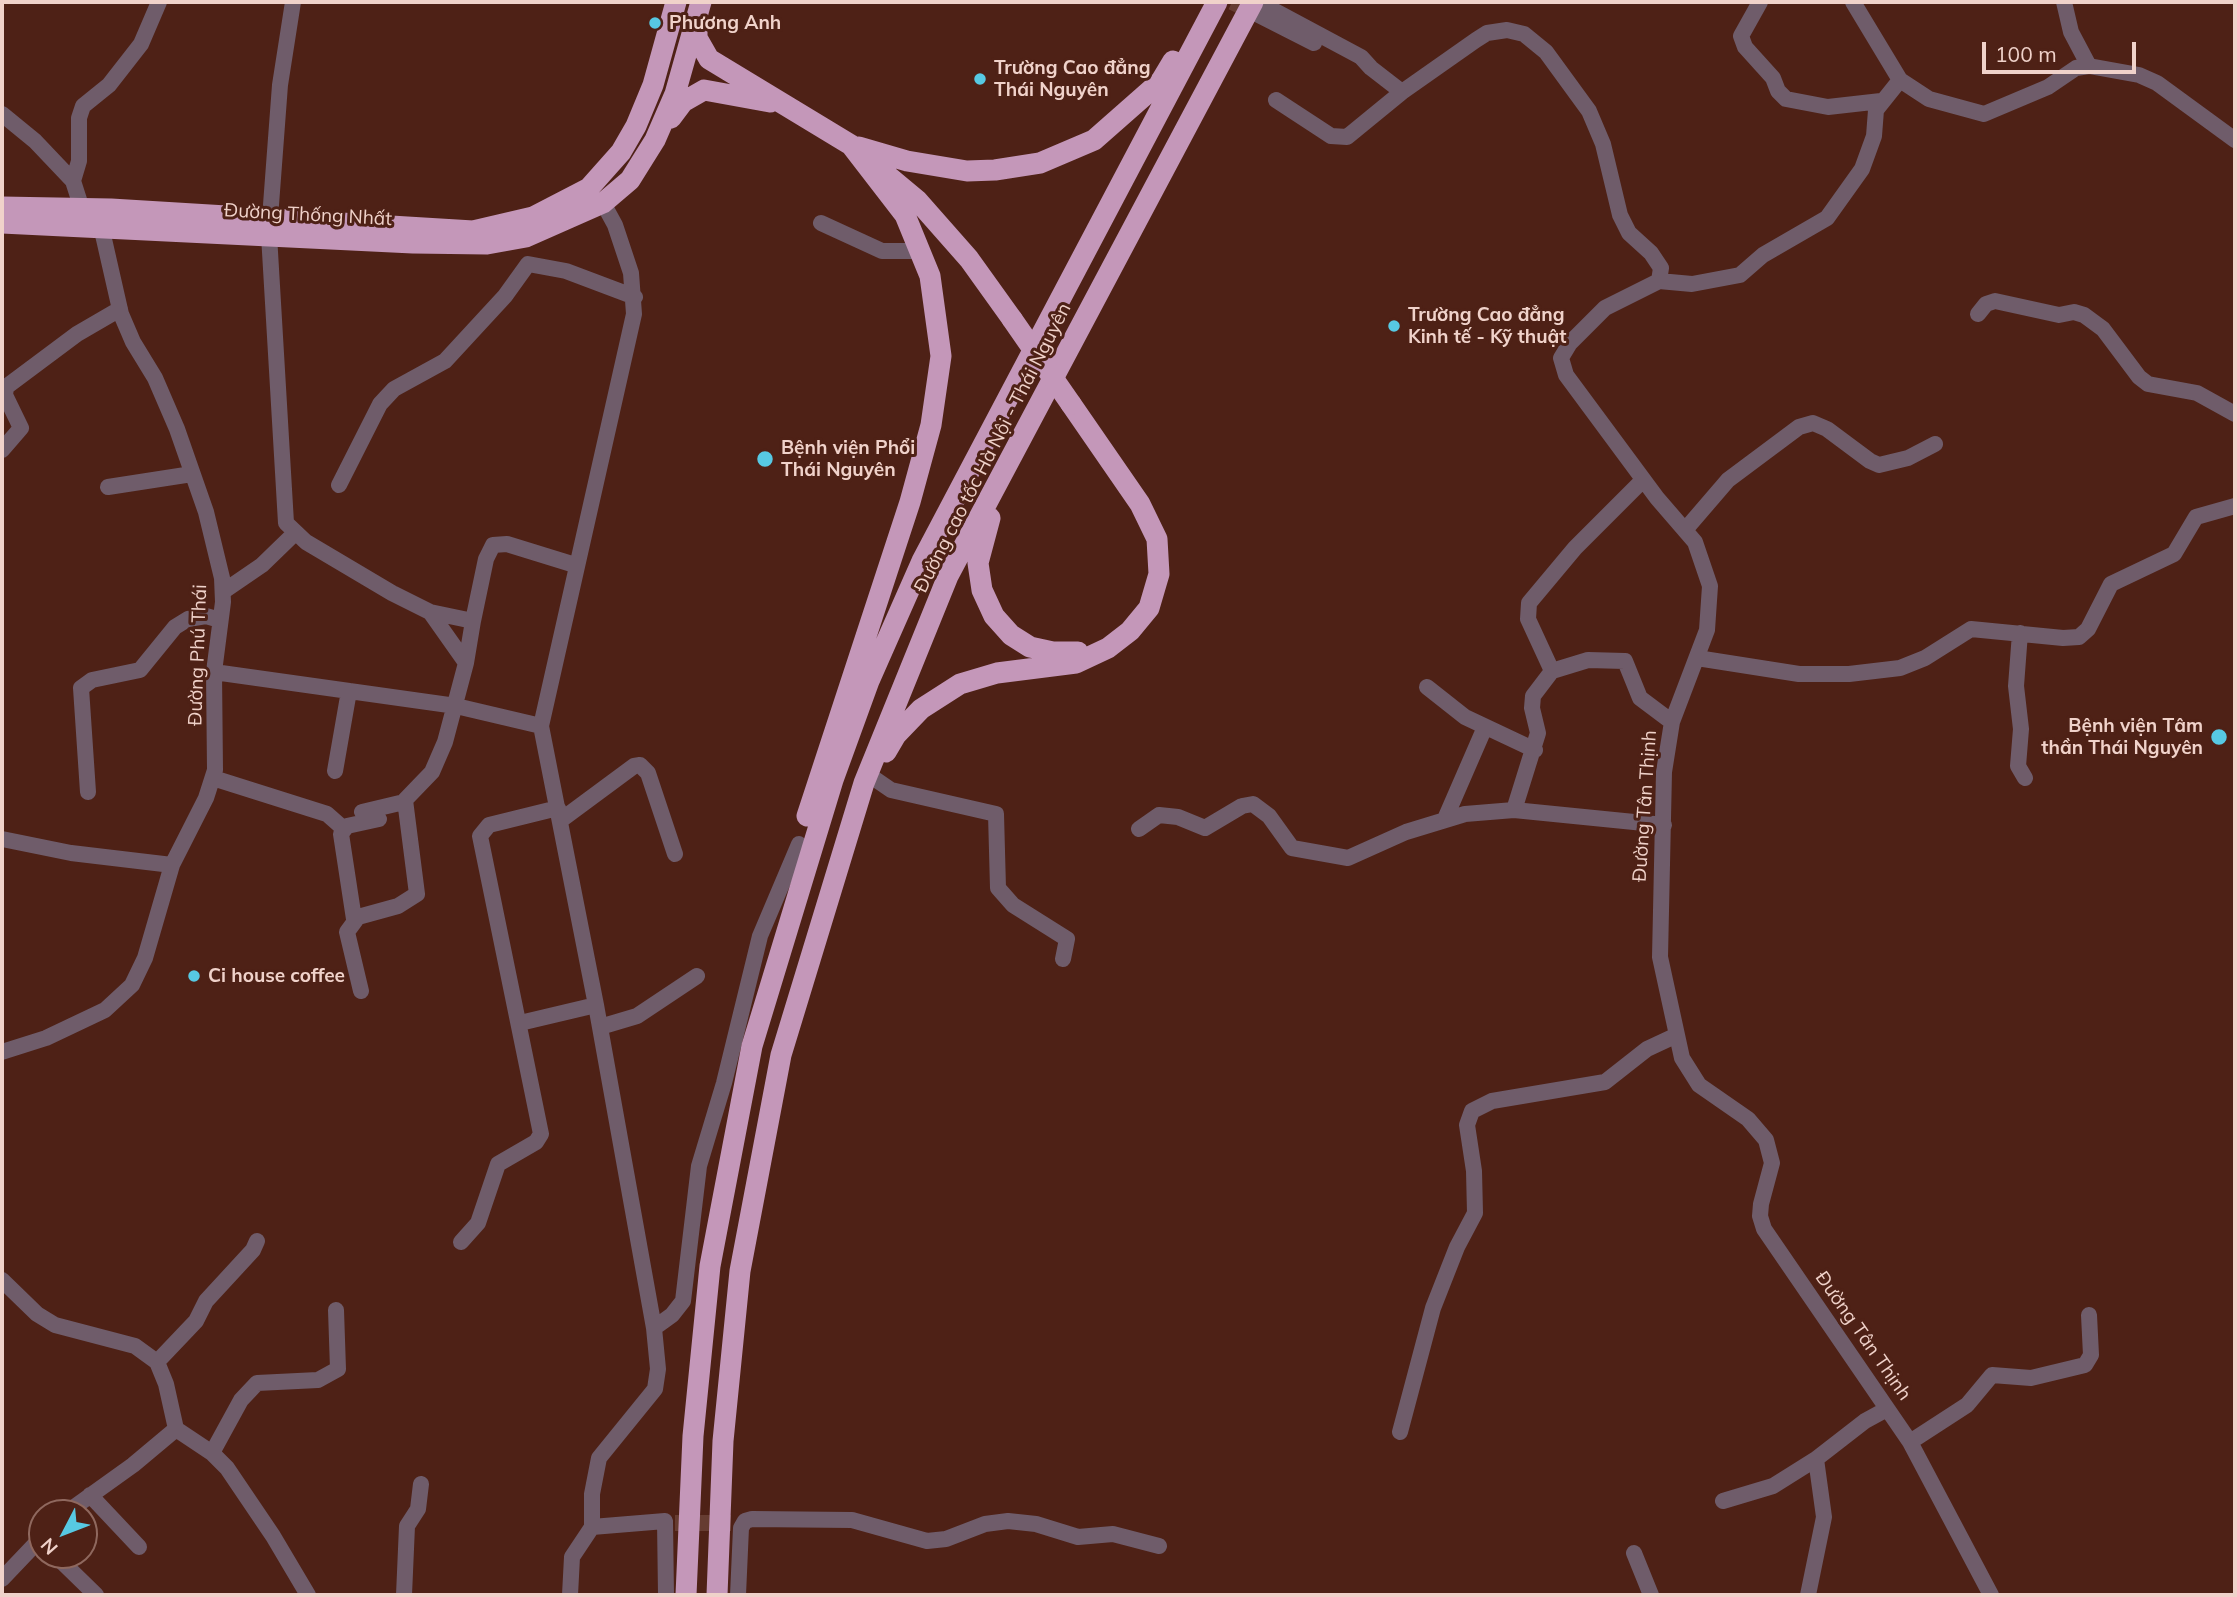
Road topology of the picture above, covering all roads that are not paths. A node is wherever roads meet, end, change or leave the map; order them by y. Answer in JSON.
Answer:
{"nodes":[{"id":1,"x":159,"y":2,"type":"edge"},
{"id":2,"x":293,"y":2,"type":"edge"},
{"id":3,"x":1207,"y":2,"type":"edge"},
{"id":4,"x":1217,"y":2,"type":"edge"},
{"id":5,"x":1760,"y":2,"type":"edge"},
{"id":6,"x":1853,"y":2,"type":"edge"},
{"id":7,"x":2064,"y":2,"type":"edge"},
{"id":8,"x":676,"y":4,"type":"edge"},
{"id":9,"x":1256,"y":6,"type":"edge"},
{"id":10,"x":699,"y":8,"type":"edge"},
{"id":11,"x":1285,"y":14,"type":"edge"},
{"id":12,"x":2089,"y":66,"type":"junction"},
{"id":13,"x":684,"y":67,"type":"junction"},
{"id":14,"x":1900,"y":80,"type":"junction"},
{"id":15,"x":730,"y":82,"type":"junction"},
{"id":16,"x":1402,"y":92,"type":"junction"},
{"id":17,"x":1276,"y":100,"type":"dead end"},
{"id":18,"x":1881,"y":101,"type":"junction"},
{"id":19,"x":643,"y":110,"type":"junction"},
{"id":20,"x":2,"y":114,"type":"edge"},
{"id":21,"x":655,"y":140,"type":"junction"},
{"id":22,"x":2235,"y":140,"type":"edge"},
{"id":23,"x":850,"y":145,"type":"junction"},
{"id":24,"x":73,"y":181,"type":"junction"},
{"id":25,"x":596,"y":196,"type":"junction"},
{"id":26,"x":2,"y":207,"type":"edge"},
{"id":27,"x":1142,"y":211,"type":"junction"},
{"id":28,"x":94,"y":215,"type":"junction"},
{"id":29,"x":2,"y":223,"type":"edge"},
{"id":30,"x":821,"y":223,"type":"dead end"},
{"id":31,"x":269,"y":227,"type":"junction"},
{"id":32,"x":920,"y":251,"type":"junction"},
{"id":33,"x":1660,"y":281,"type":"junction"},
{"id":34,"x":635,"y":297,"type":"junction"},
{"id":35,"x":120,"y":309,"type":"junction"},
{"id":36,"x":1978,"y":314,"type":"dead end"},
{"id":37,"x":3,"y":391,"type":"edge"},
{"id":38,"x":2235,"y":414,"type":"edge"},
{"id":39,"x":1935,"y":444,"type":"dead end"},
{"id":40,"x":2,"y":450,"type":"edge"},
{"id":41,"x":192,"y":474,"type":"junction"},
{"id":42,"x":1643,"y":480,"type":"junction"},
{"id":43,"x":339,"y":485,"type":"dead end"},
{"id":44,"x":108,"y":487,"type":"dead end"},
{"id":45,"x":2235,"y":506,"type":"edge"},
{"id":46,"x":1685,"y":530,"type":"junction"},
{"id":47,"x":295,"y":533,"type":"junction"},
{"id":48,"x":575,"y":565,"type":"junction"},
{"id":49,"x":223,"y":591,"type":"junction"},
{"id":50,"x":430,"y":612,"type":"junction"},
{"id":51,"x":220,"y":620,"type":"junction"},
{"id":52,"x":473,"y":621,"type":"junction"},
{"id":53,"x":2020,"y":633,"type":"junction"},
{"id":54,"x":1108,"y":648,"type":"junction"},
{"id":55,"x":1697,"y":658,"type":"junction"},
{"id":56,"x":466,"y":663,"type":"junction"},
{"id":57,"x":1552,"y":671,"type":"junction"},
{"id":58,"x":214,"y":673,"type":"junction"},
{"id":59,"x":1427,"y":687,"type":"dead end"},
{"id":60,"x":349,"y":691,"type":"junction"},
{"id":61,"x":456,"y":706,"type":"junction"},
{"id":62,"x":1672,"y":722,"type":"junction"},
{"id":63,"x":541,"y":726,"type":"junction"},
{"id":64,"x":1485,"y":727,"type":"junction"},
{"id":65,"x":1535,"y":750,"type":"junction"},
{"id":66,"x":335,"y":771,"type":"dead end"},
{"id":67,"x":213,"y":778,"type":"junction"},
{"id":68,"x":2025,"y":778,"type":"dead end"},
{"id":69,"x":875,"y":779,"type":"junction"},
{"id":70,"x":88,"y":792,"type":"dead end"},
{"id":71,"x":404,"y":802,"type":"junction"},
{"id":72,"x":1514,"y":810,"type":"junction"},
{"id":73,"x":362,"y":812,"type":"dead end"},
{"id":74,"x":559,"y":814,"type":"junction"},
{"id":75,"x":379,"y":819,"type":"dead end"},
{"id":76,"x":1445,"y":819,"type":"junction"},
{"id":77,"x":1664,"y":825,"type":"junction"},
{"id":78,"x":344,"y":829,"type":"junction"},
{"id":79,"x":1139,"y":829,"type":"dead end"},
{"id":80,"x":2,"y":839,"type":"edge"},
{"id":81,"x":799,"y":844,"type":"junction"},
{"id":82,"x":675,"y":854,"type":"dead end"},
{"id":83,"x":172,"y":865,"type":"junction"},
{"id":84,"x":821,"y":916,"type":"junction"},
{"id":85,"x":354,"y":919,"type":"junction"},
{"id":86,"x":1063,"y":959,"type":"dead end"},
{"id":87,"x":697,"y":976,"type":"dead end"},
{"id":88,"x":361,"y":991,"type":"dead end"},
{"id":89,"x":596,"y":1005,"type":"junction"},
{"id":90,"x":520,"y":1023,"type":"junction"},
{"id":91,"x":600,"y":1027,"type":"junction"},
{"id":92,"x":1676,"y":1035,"type":"junction"},
{"id":93,"x":752,"y":1046,"type":"junction"},
{"id":94,"x":2,"y":1052,"type":"edge"},
{"id":95,"x":257,"y":1241,"type":"dead end"},
{"id":96,"x":461,"y":1242,"type":"dead end"},
{"id":97,"x":2,"y":1280,"type":"edge"},
{"id":98,"x":335,"y":1310,"type":"dead end"},
{"id":99,"x":2089,"y":1315,"type":"dead end"},
{"id":100,"x":654,"y":1328,"type":"junction"},
{"id":101,"x":157,"y":1362,"type":"junction"},
{"id":102,"x":1887,"y":1409,"type":"junction"},
{"id":103,"x":176,"y":1429,"type":"junction"},
{"id":104,"x":1400,"y":1432,"type":"dead end"},
{"id":105,"x":1910,"y":1442,"type":"junction"},
{"id":106,"x":212,"y":1453,"type":"junction"},
{"id":107,"x":1816,"y":1459,"type":"junction"},
{"id":108,"x":421,"y":1483,"type":"dead end"},
{"id":109,"x":90,"y":1495,"type":"junction"},
{"id":110,"x":85,"y":1499,"type":"edge"},
{"id":111,"x":1723,"y":1501,"type":"dead end"},
{"id":112,"x":592,"y":1527,"type":"junction"},
{"id":113,"x":1159,"y":1546,"type":"dead end"},
{"id":114,"x":139,"y":1547,"type":"dead end"},
{"id":115,"x":28,"y":1552,"type":"edge"},
{"id":116,"x":1634,"y":1553,"type":"dead end"},
{"id":117,"x":69,"y":1569,"type":"edge"},
{"id":118,"x":2,"y":1578,"type":"edge"},
{"id":119,"x":96,"y":1595,"type":"edge"},
{"id":120,"x":307,"y":1595,"type":"edge"},
{"id":121,"x":404,"y":1595,"type":"edge"},
{"id":122,"x":570,"y":1595,"type":"edge"},
{"id":123,"x":666,"y":1595,"type":"edge"},
{"id":124,"x":686,"y":1595,"type":"edge"},
{"id":125,"x":717,"y":1595,"type":"edge"},
{"id":126,"x":738,"y":1595,"type":"edge"},
{"id":127,"x":1651,"y":1595,"type":"edge"},
{"id":128,"x":1808,"y":1595,"type":"edge"},
{"id":129,"x":1991,"y":1595,"type":"edge"}],
"edges":[{"from":1,"to":24,"type":"street"},
{"from":2,"to":31,"type":"street"},
{"from":3,"to":23,"type":"highway"},
{"from":4,"to":93,"type":"highway","name":"Đường cao tốc Hà Nội - Thái Nguyên"},
{"from":5,"to":18,"type":"street"},
{"from":6,"to":14,"type":"street"},
{"from":7,"to":12,"type":"street"},
{"from":8,"to":13,"type":"highway"},
{"from":8,"to":19,"type":"highway"},
{"from":9,"to":11,"type":"street"},
{"from":9,"to":27,"type":"highway","name":"Đường cao tốc Hà Nội - Thái Nguyên"},
{"from":10,"to":13,"type":"highway"},
{"from":10,"to":15,"type":"highway"},
{"from":11,"to":16,"type":"street"},
{"from":12,"to":14,"type":"street"},
{"from":12,"to":22,"type":"street"},
{"from":13,"to":15,"type":"highway"},
{"from":13,"to":19,"type":"highway"},
{"from":13,"to":21,"type":"highway"},
{"from":14,"to":18,"type":"street"},
{"from":15,"to":21,"type":"highway"},
{"from":15,"to":23,"type":"highway"},
{"from":16,"to":17,"type":"street"},
{"from":16,"to":33,"type":"street"},
{"from":18,"to":33,"type":"street"},
{"from":19,"to":25,"type":"highway"},
{"from":20,"to":24,"type":"street"},
{"from":21,"to":25,"type":"highway"},
{"from":23,"to":32,"type":"highway"},
{"from":23,"to":54,"type":"highway","bridge":true},
{"from":24,"to":28,"type":"street","name":"Đường Phú Thái"},
{"from":25,"to":31,"type":"highway","name":"Đường Thống Nhất"},
{"from":25,"to":34,"type":"street"},
{"from":26,"to":28,"type":"highway","name":"Đường Thống Nhất"},
{"from":27,"to":54,"type":"highway"},
{"from":27,"to":84,"type":"highway","name":"Đường cao tốc Hà Nội - Thái Nguyên"},
{"from":28,"to":29,"type":"highway","name":"Đường Thống Nhất"},
{"from":28,"to":31,"type":"highway","name":"Đường Thống Nhất"},
{"from":28,"to":35,"type":"street","name":"Đường Phú Thái"},
{"from":30,"to":32,"type":"street"},
{"from":31,"to":47,"type":"street"},
{"from":32,"to":81,"type":"highway"},
{"from":33,"to":42,"type":"street","name":"Đường Tân Thịnh"},
{"from":34,"to":43,"type":"street"},
{"from":34,"to":48,"type":"street"},
{"from":35,"to":37,"type":"street"},
{"from":35,"to":41,"type":"street","name":"Đường Phú Thái"},
{"from":36,"to":38,"type":"street"},
{"from":37,"to":40,"type":"street"},
{"from":39,"to":46,"type":"street"},
{"from":41,"to":44,"type":"street"},
{"from":41,"to":49,"type":"street","name":"Đường Phú Thái"},
{"from":42,"to":46,"type":"street","name":"Đường Tân Thịnh"},
{"from":42,"to":57,"type":"street"},
{"from":45,"to":53,"type":"street"},
{"from":46,"to":55,"type":"street","name":"Đường Tân Thịnh"},
{"from":47,"to":49,"type":"street"},
{"from":47,"to":50,"type":"street"},
{"from":48,"to":52,"type":"street"},
{"from":48,"to":63,"type":"street"},
{"from":49,"to":51,"type":"street","name":"Đường Phú Thái"},
{"from":50,"to":52,"type":"street"},
{"from":50,"to":56,"type":"street"},
{"from":51,"to":58,"type":"street","name":"Đường Phú Thái"},
{"from":51,"to":70,"type":"street"},
{"from":52,"to":56,"type":"street"},
{"from":53,"to":55,"type":"street"},
{"from":53,"to":68,"type":"street"},
{"from":54,"to":69,"type":"highway"},
{"from":55,"to":62,"type":"street","name":"Đường Tân Thịnh"},
{"from":56,"to":61,"type":"street"},
{"from":57,"to":62,"type":"street"},
{"from":57,"to":65,"type":"street"},
{"from":58,"to":60,"type":"street"},
{"from":58,"to":67,"type":"street","name":"Đường Phú Thái"},
{"from":59,"to":64,"type":"street"},
{"from":60,"to":61,"type":"street"},
{"from":60,"to":66,"type":"street"},
{"from":61,"to":63,"type":"street"},
{"from":61,"to":71,"type":"street"},
{"from":62,"to":77,"type":"street","name":"Đường Tân Thịnh"},
{"from":63,"to":74,"type":"street"},
{"from":64,"to":65,"type":"street"},
{"from":64,"to":76,"type":"street"},
{"from":65,"to":72,"type":"street"},
{"from":67,"to":78,"type":"street"},
{"from":67,"to":83,"type":"street","name":"Đường Phú Thái"},
{"from":69,"to":84,"type":"highway"},
{"from":69,"to":86,"type":"street"},
{"from":71,"to":73,"type":"street"},
{"from":71,"to":85,"type":"street"},
{"from":72,"to":76,"type":"street"},
{"from":72,"to":77,"type":"street"},
{"from":74,"to":82,"type":"street"},
{"from":74,"to":89,"type":"street"},
{"from":74,"to":90,"type":"street"},
{"from":75,"to":78,"type":"street"},
{"from":76,"to":79,"type":"street"},
{"from":77,"to":92,"type":"street","name":"Đường Tân Thịnh"},
{"from":78,"to":85,"type":"street"},
{"from":80,"to":83,"type":"street"},
{"from":81,"to":93,"type":"highway"},
{"from":81,"to":100,"type":"street"},
{"from":83,"to":94,"type":"street","name":"Đường Phú Thái"},
{"from":84,"to":125,"type":"highway","name":"Đường cao tốc Hà Nội - Thái Nguyên"},
{"from":85,"to":88,"type":"street"},
{"from":87,"to":91,"type":"street"},
{"from":89,"to":90,"type":"street"},
{"from":89,"to":91,"type":"street"},
{"from":90,"to":96,"type":"street"},
{"from":91,"to":100,"type":"street"},
{"from":92,"to":102,"type":"street","name":"Đường Tân Thịnh"},
{"from":92,"to":104,"type":"street"},
{"from":93,"to":124,"type":"highway","name":"Đường cao tốc Hà Nội - Thái Nguyên"},
{"from":95,"to":101,"type":"street"},
{"from":97,"to":101,"type":"street"},
{"from":98,"to":106,"type":"street"},
{"from":99,"to":105,"type":"street"},
{"from":100,"to":112,"type":"street"},
{"from":101,"to":103,"type":"street"},
{"from":102,"to":105,"type":"street","name":"Đường Tân Thịnh"},
{"from":102,"to":107,"type":"street"},
{"from":103,"to":106,"type":"street"},
{"from":103,"to":109,"type":"street"},
{"from":105,"to":129,"type":"street","name":"Đường Tân Thịnh"},
{"from":106,"to":120,"type":"street"},
{"from":107,"to":111,"type":"street"},
{"from":107,"to":128,"type":"street"},
{"from":108,"to":121,"type":"street"},
{"from":109,"to":110,"type":"street"},
{"from":109,"to":114,"type":"street"},
{"from":112,"to":122,"type":"street"},
{"from":112,"to":123,"type":"street"},
{"from":113,"to":126,"type":"street"},
{"from":115,"to":118,"type":"street"},
{"from":116,"to":127,"type":"street"},
{"from":117,"to":119,"type":"street"}]}
